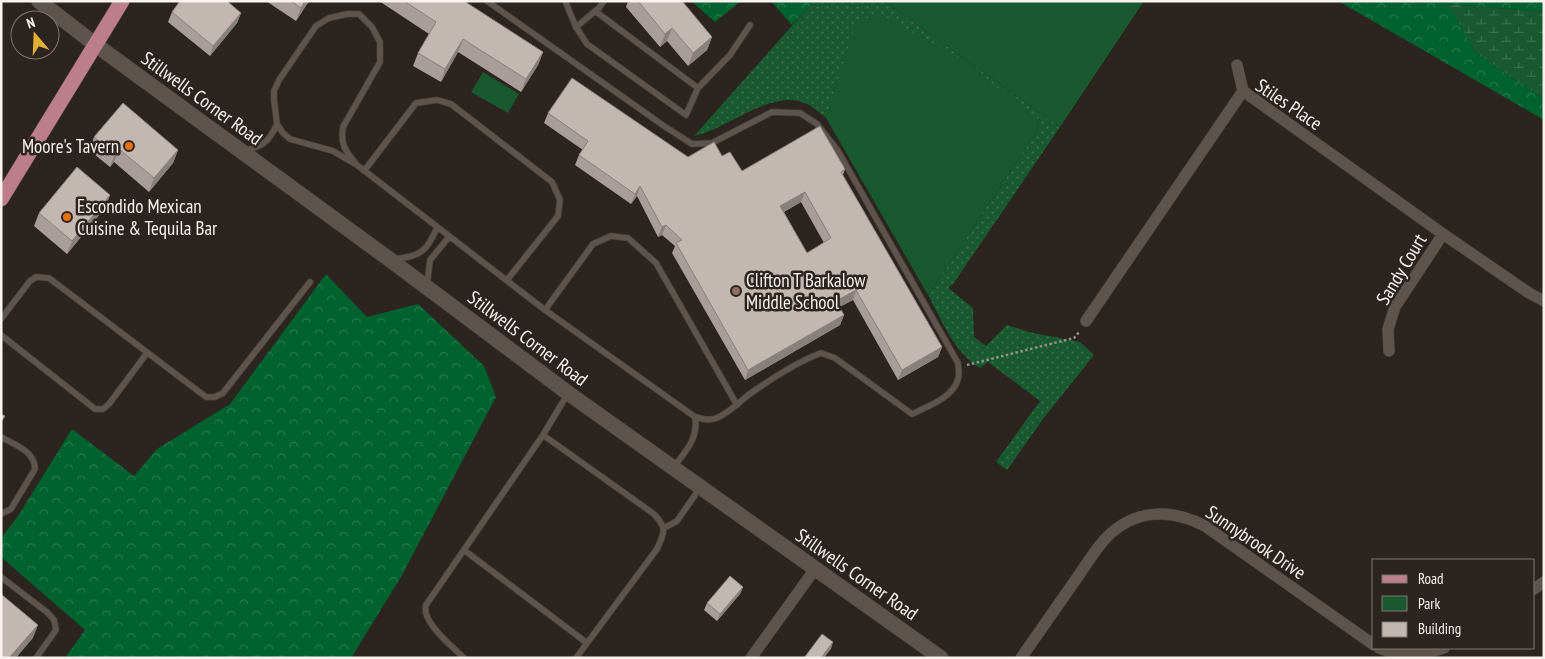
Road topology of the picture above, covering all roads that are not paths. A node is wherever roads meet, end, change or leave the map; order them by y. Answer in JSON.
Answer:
{"nodes":[{"id":1,"x":39,"y":1,"type":"edge"},
{"id":2,"x":122,"y":1,"type":"edge"},
{"id":3,"x":487,"y":1,"type":"edge"},
{"id":4,"x":565,"y":1,"type":"edge"},
{"id":5,"x":604,"y":1,"type":"edge"},
{"id":6,"x":595,"y":12,"type":"junction"},
{"id":7,"x":750,"y":24,"type":"dead end"},
{"id":8,"x":576,"y":27,"type":"junction"},
{"id":9,"x":96,"y":45,"type":"junction"},
{"id":10,"x":1237,"y":65,"type":"dead end"},
{"id":11,"x":698,"y":88,"type":"junction"},
{"id":12,"x":1242,"y":91,"type":"junction"},
{"id":13,"x":277,"y":124,"type":"junction"},
{"id":14,"x":240,"y":152,"type":"junction"},
{"id":15,"x":357,"y":165,"type":"junction"},
{"id":16,"x":364,"y":171,"type":"junction"},
{"id":17,"x":1,"y":199,"type":"edge"},
{"id":18,"x":436,"y":228,"type":"junction"},
{"id":19,"x":1442,"y":234,"type":"junction"},
{"id":20,"x":449,"y":237,"type":"junction"},
{"id":21,"x":390,"y":259,"type":"junction"},
{"id":22,"x":507,"y":280,"type":"junction"},
{"id":23,"x":310,"y":282,"type":"dead end"},
{"id":24,"x":427,"y":287,"type":"junction"},
{"id":25,"x":1544,"y":301,"type":"edge"},
{"id":26,"x":545,"y":310,"type":"junction"},
{"id":27,"x":1,"y":319,"type":"edge"},
{"id":28,"x":1086,"y":321,"type":"road end"},
{"id":29,"x":1,"y":335,"type":"edge"},
{"id":30,"x":1389,"y":352,"type":"dead end"},
{"id":31,"x":146,"y":353,"type":"junction"},
{"id":32,"x":568,"y":393,"type":"junction"},
{"id":33,"x":737,"y":404,"type":"junction"},
{"id":34,"x":695,"y":417,"type":"junction"},
{"id":35,"x":543,"y":435,"type":"junction"},
{"id":36,"x":1,"y":437,"type":"edge"},
{"id":37,"x":673,"y":468,"type":"junction"},
{"id":38,"x":700,"y":487,"type":"junction"},
{"id":39,"x":1,"y":514,"type":"edge"},
{"id":40,"x":664,"y":528,"type":"junction"},
{"id":41,"x":464,"y":550,"type":"junction"},
{"id":42,"x":815,"y":569,"type":"junction"},
{"id":43,"x":1,"y":577,"type":"edge"},
{"id":44,"x":587,"y":643,"type":"junction"},
{"id":45,"x":1372,"y":644,"type":"edge"},
{"id":46,"x":1382,"y":649,"type":"edge"},
{"id":47,"x":1441,"y":649,"type":"edge"},
{"id":48,"x":36,"y":658,"type":"edge"},
{"id":49,"x":464,"y":658,"type":"edge"},
{"id":50,"x":576,"y":658,"type":"edge"},
{"id":51,"x":751,"y":658,"type":"edge"},
{"id":52,"x":941,"y":658,"type":"edge"},
{"id":53,"x":1021,"y":658,"type":"edge"}],
"edges":[{"from":1,"to":9,"type":"street","name":"Stillwells Corner Road"},
{"from":2,"to":9,"type":"main road"},
{"from":3,"to":33,"type":"lane"},
{"from":4,"to":8,"type":"lane"},
{"from":5,"to":6,"type":"lane"},
{"from":6,"to":8,"type":"lane"},
{"from":6,"to":11,"type":"lane"},
{"from":7,"to":11,"type":"lane"},
{"from":8,"to":11,"type":"lane"},
{"from":9,"to":14,"type":"street","name":"Stillwells Corner Road"},
{"from":9,"to":17,"type":"main road"},
{"from":10,"to":12,"type":"street"},
{"from":12,"to":19,"type":"street","name":"Stiles Place"},
{"from":12,"to":28,"type":"street","name":"Stiles Place"},
{"from":13,"to":14,"type":"lane"},
{"from":13,"to":15,"type":"lane"},
{"from":13,"to":15,"type":"lane"},
{"from":14,"to":21,"type":"street","name":"Stillwells Corner Road"},
{"from":15,"to":16,"type":"lane"},
{"from":16,"to":18,"type":"lane"},
{"from":16,"to":22,"type":"lane"},
{"from":18,"to":20,"type":"lane"},
{"from":18,"to":21,"type":"lane"},
{"from":19,"to":25,"type":"street","name":"Stiles Place"},
{"from":19,"to":30,"type":"street","name":"Sandy Court"},
{"from":20,"to":22,"type":"lane"},
{"from":20,"to":24,"type":"lane"},
{"from":21,"to":24,"type":"street","name":"Stillwells Corner Road"},
{"from":22,"to":26,"type":"lane"},
{"from":23,"to":31,"type":"lane"},
{"from":24,"to":32,"type":"street","name":"Stillwells Corner Road"},
{"from":26,"to":33,"type":"lane"},
{"from":26,"to":34,"type":"lane"},
{"from":27,"to":31,"type":"lane"},
{"from":29,"to":31,"type":"lane"},
{"from":32,"to":35,"type":"lane"},
{"from":32,"to":37,"type":"street","name":"Stillwells Corner Road"},
{"from":33,"to":34,"type":"lane"},
{"from":34,"to":37,"type":"lane"},
{"from":35,"to":40,"type":"lane"},
{"from":35,"to":41,"type":"lane"},
{"from":36,"to":39,"type":"lane"},
{"from":37,"to":38,"type":"street","name":"Stillwells Corner Road"},
{"from":38,"to":40,"type":"lane"},
{"from":38,"to":42,"type":"street","name":"Stillwells Corner Road"},
{"from":40,"to":44,"type":"lane"},
{"from":41,"to":44,"type":"lane"},
{"from":41,"to":49,"type":"lane"},
{"from":42,"to":51,"type":"street"},
{"from":42,"to":52,"type":"street","name":"Stillwells Corner Road"},
{"from":43,"to":48,"type":"lane"},
{"from":44,"to":50,"type":"lane"},
{"from":45,"to":53,"type":"street","name":"Sunnybrook Drive"},
{"from":46,"to":47,"type":"street"}]}
